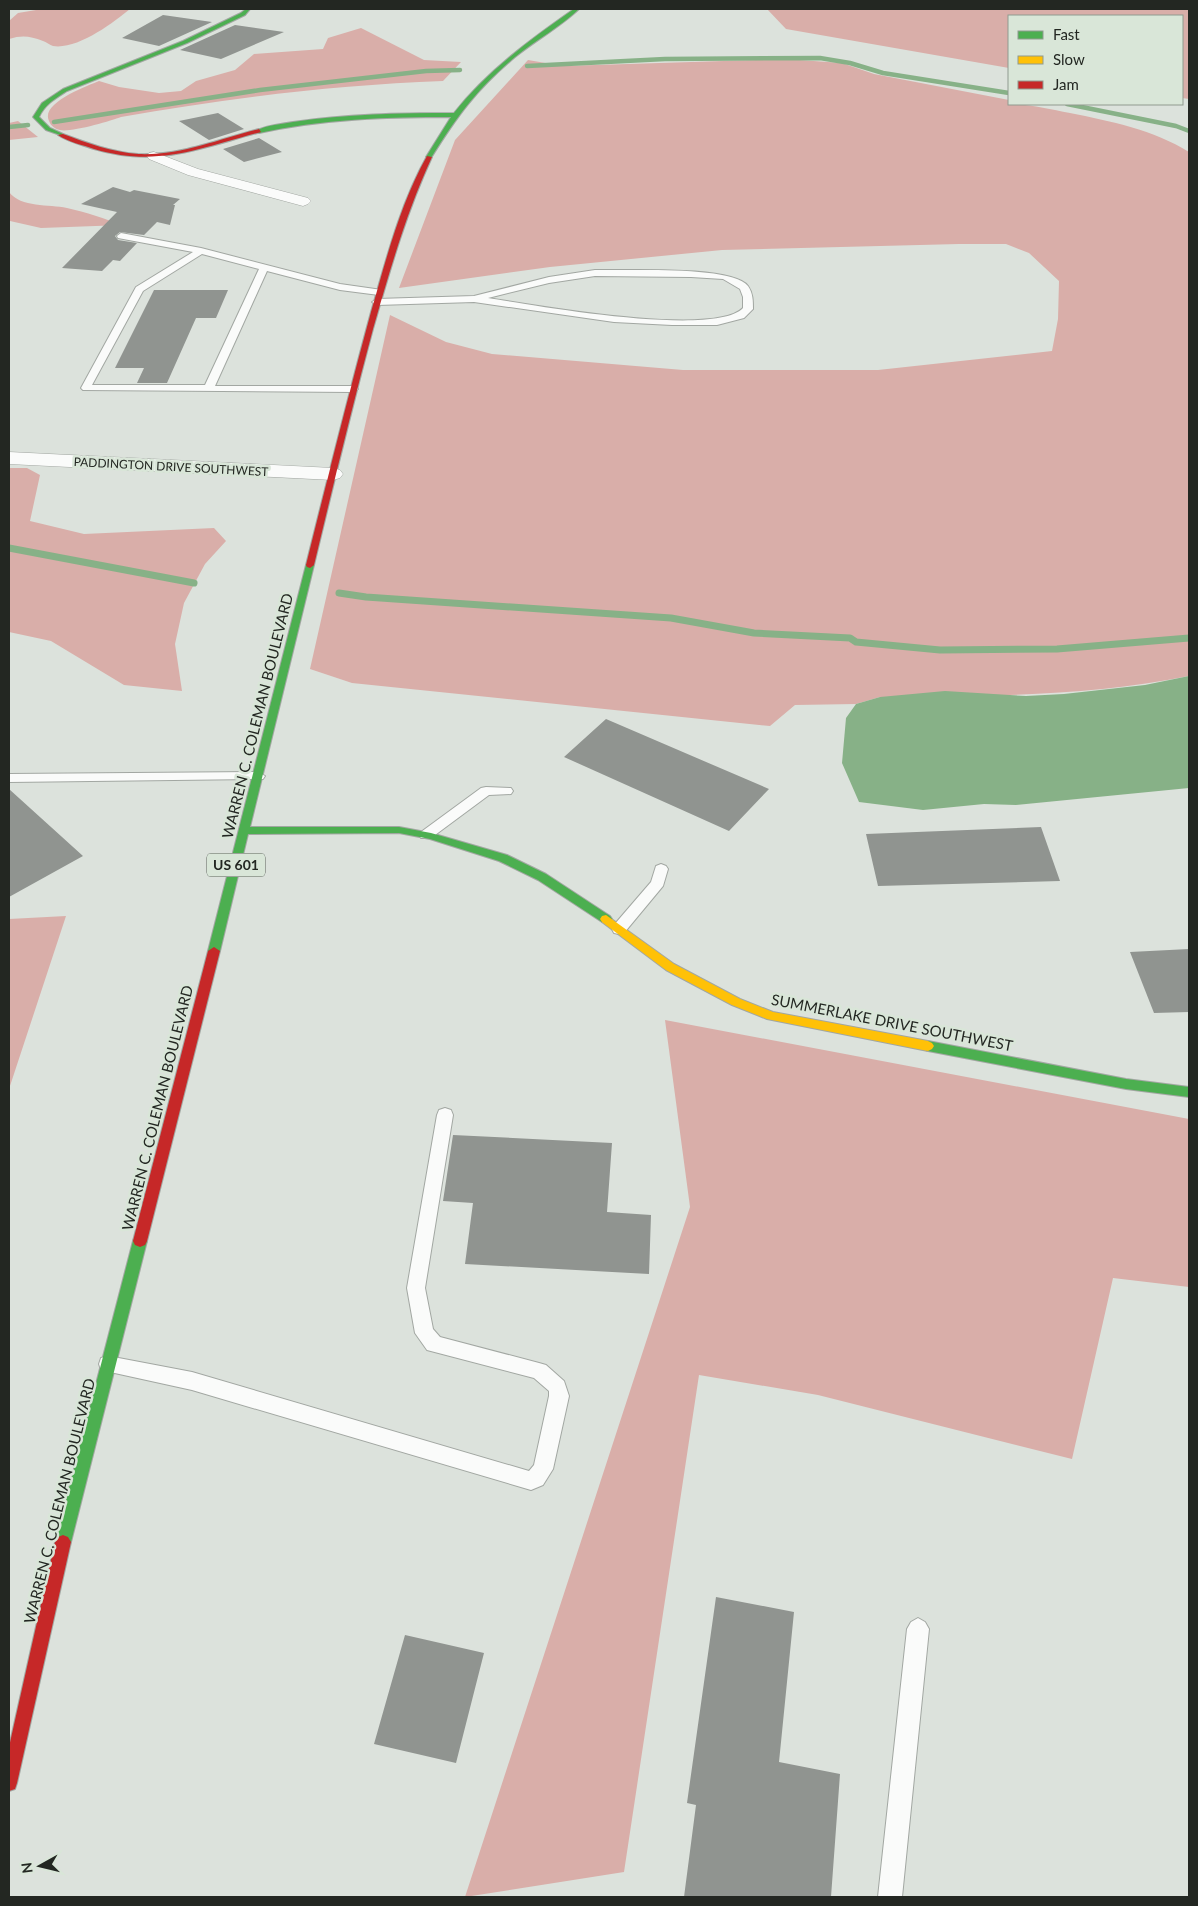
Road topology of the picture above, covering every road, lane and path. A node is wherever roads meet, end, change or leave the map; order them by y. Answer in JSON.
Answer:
{"nodes":[{"id":1,"x":248,"y":9,"type":"edge"},
{"id":2,"x":576,"y":9,"type":"edge"},
{"id":3,"x":457,"y":115,"type":"junction"},
{"id":4,"x":154,"y":156,"type":"junction"},
{"id":5,"x":303,"y":201,"type":"dead end"},
{"id":6,"x":121,"y":236,"type":"dead end"},
{"id":7,"x":201,"y":251,"type":"junction"},
{"id":8,"x":264,"y":268,"type":"junction"},
{"id":9,"x":378,"y":297,"type":"junction"},
{"id":10,"x":474,"y":299,"type":"junction"},
{"id":11,"x":208,"y":389,"type":"junction"},
{"id":12,"x":353,"y":389,"type":"junction"},
{"id":13,"x":9,"y":458,"type":"edge"},
{"id":14,"x":333,"y":474,"type":"junction"},
{"id":15,"x":258,"y":776,"type":"junction"},
{"id":16,"x":9,"y":778,"type":"edge"},
{"id":17,"x":506,"y":791,"type":"dead end"},
{"id":18,"x":244,"y":831,"type":"junction"},
{"id":19,"x":426,"y":835,"type":"junction"},
{"id":20,"x":660,"y":869,"type":"dead end"},
{"id":21,"x":619,"y":929,"type":"junction"},
{"id":22,"x":1189,"y":1092,"type":"edge"},
{"id":23,"x":445,"y":1115,"type":"dead end"},
{"id":24,"x":108,"y":1364,"type":"junction"},
{"id":25,"x":918,"y":1629,"type":"dead end"},
{"id":26,"x":9,"y":1783,"type":"edge"},
{"id":27,"x":890,"y":1897,"type":"edge"}],
"edges":[{"from":1,"to":4,"type":"main road"},
{"from":2,"to":3,"type":"main road","name":"WARREN C. COLEMAN BOULEVARD","number":"US 601"},
{"from":3,"to":4,"type":"main road"},
{"from":3,"to":9,"type":"main road","name":"WARREN C. COLEMAN BOULEVARD","number":"US 601"},
{"from":4,"to":5,"type":"street"},
{"from":6,"to":7,"type":"lane"},
{"from":7,"to":8,"type":"lane"},
{"from":7,"to":11,"type":"lane"},
{"from":8,"to":9,"type":"lane"},
{"from":8,"to":11,"type":"lane"},
{"from":9,"to":10,"type":"lane"},
{"from":9,"to":12,"type":"main road","name":"WARREN C. COLEMAN BOULEVARD","number":"US 601"},
{"from":10,"to":10,"type":"lane"},
{"from":11,"to":12,"type":"lane"},
{"from":12,"to":14,"type":"main road","name":"WARREN C. COLEMAN BOULEVARD","number":"US 601"},
{"from":13,"to":14,"type":"street","name":"PADDINGTON DRIVE SOUTHWEST"},
{"from":14,"to":15,"type":"main road","name":"WARREN C. COLEMAN BOULEVARD","number":"US 601"},
{"from":15,"to":16,"type":"lane"},
{"from":15,"to":18,"type":"main road","name":"WARREN C. COLEMAN BOULEVARD","number":"US 601"},
{"from":17,"to":19,"type":"lane"},
{"from":18,"to":19,"type":"main road","name":"SUMMERLAKE DRIVE SOUTHWEST"},
{"from":18,"to":24,"type":"main road","name":"WARREN C. COLEMAN BOULEVARD","number":"US 601"},
{"from":19,"to":21,"type":"main road","name":"SUMMERLAKE DRIVE SOUTHWEST"},
{"from":20,"to":21,"type":"lane"},
{"from":21,"to":22,"type":"main road","name":"SUMMERLAKE DRIVE SOUTHWEST"},
{"from":23,"to":24,"type":"lane"},
{"from":24,"to":26,"type":"main road","name":"WARREN C. COLEMAN BOULEVARD","number":"US 601"},
{"from":25,"to":27,"type":"lane"}]}
